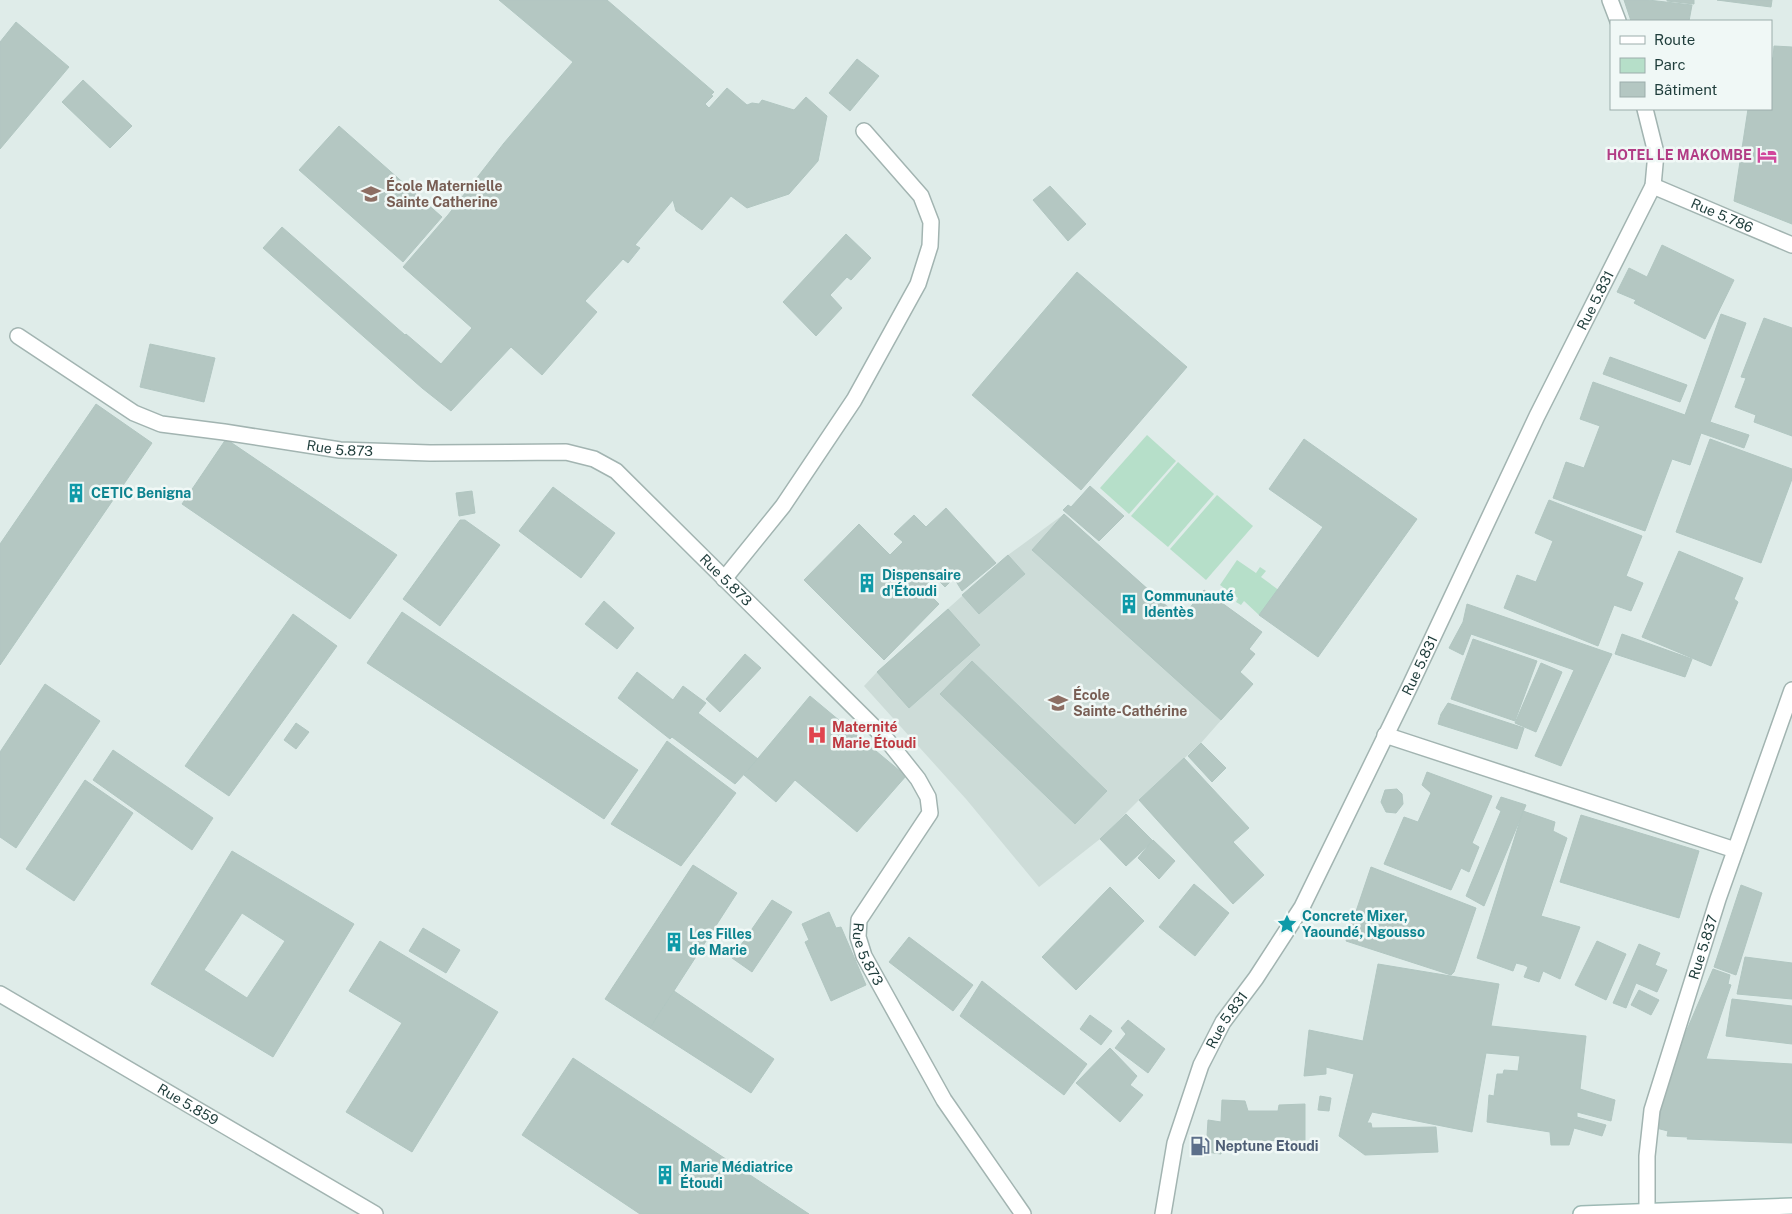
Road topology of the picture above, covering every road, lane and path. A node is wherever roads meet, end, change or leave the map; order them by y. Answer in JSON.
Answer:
{"nodes":[{"id":1,"x":1610,"y":0,"type":"edge"},
{"id":2,"x":1618,"y":20,"type":"edge"},
{"id":3,"x":1645,"y":110,"type":"edge"},
{"id":4,"x":864,"y":131,"type":"dead end"},
{"id":5,"x":1653,"y":186,"type":"junction"},
{"id":6,"x":1792,"y":244,"type":"edge"},
{"id":7,"x":18,"y":336,"type":"dead end"},
{"id":8,"x":724,"y":579,"type":"junction"},
{"id":9,"x":1792,"y":690,"type":"edge"},
{"id":10,"x":1385,"y":735,"type":"junction"},
{"id":11,"x":1735,"y":850,"type":"junction"},
{"id":12,"x":0,"y":994,"type":"edge"},
{"id":13,"x":1792,"y":1206,"type":"edge"},
{"id":14,"x":1647,"y":1213,"type":"edge"},
{"id":15,"x":375,"y":1214,"type":"edge"},
{"id":16,"x":1023,"y":1214,"type":"edge"},
{"id":17,"x":1163,"y":1214,"type":"edge"},
{"id":18,"x":1580,"y":1214,"type":"edge"}],
"edges":[{"from":1,"to":2,"type":"street"},
{"from":3,"to":5,"type":"street","name":"Rue 5.831"},
{"from":4,"to":8,"type":"street"},
{"from":5,"to":6,"type":"street","name":"Rue 5.786"},
{"from":5,"to":10,"type":"street","name":"Rue 5.831"},
{"from":7,"to":8,"type":"street","name":"Rue 5.873"},
{"from":8,"to":16,"type":"street","name":"Rue 5.873"},
{"from":9,"to":11,"type":"street","name":"Rue 5.837"},
{"from":10,"to":11,"type":"street"},
{"from":10,"to":17,"type":"street","name":"Rue 5.831"},
{"from":11,"to":14,"type":"street","name":"Rue 5.837"},
{"from":12,"to":15,"type":"street","name":"Rue 5.859"},
{"from":13,"to":14,"type":"street"},
{"from":14,"to":18,"type":"street"}]}
